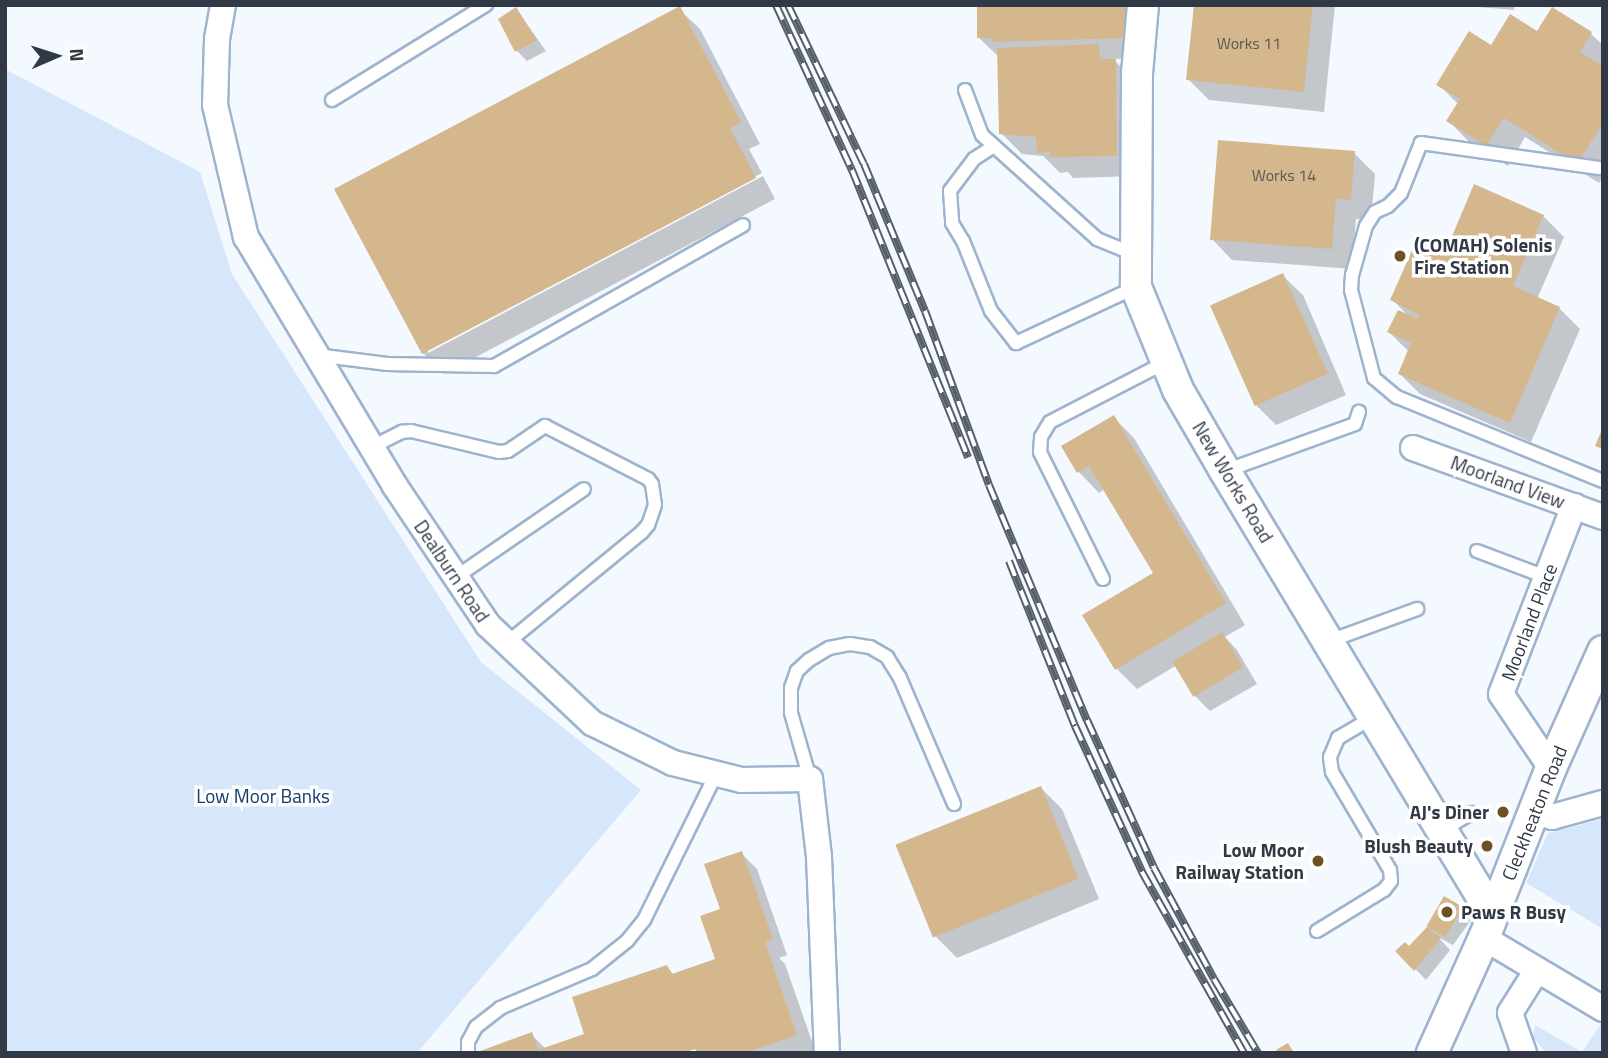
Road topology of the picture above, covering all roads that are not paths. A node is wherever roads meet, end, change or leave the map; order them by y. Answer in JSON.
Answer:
{"nodes":[{"id":1,"x":223,"y":5,"type":"edge"},
{"id":2,"x":486,"y":5,"type":"edge"},
{"id":3,"x":1143,"y":5,"type":"edge"},
{"id":4,"x":965,"y":90,"type":"dead end"},
{"id":5,"x":332,"y":100,"type":"dead end"},
{"id":6,"x":995,"y":146,"type":"junction"},
{"id":7,"x":1599,"y":168,"type":"dead end"},
{"id":8,"x":743,"y":225,"type":"dead end"},
{"id":9,"x":1136,"y":255,"type":"junction"},
{"id":10,"x":1136,"y":287,"type":"junction"},
{"id":11,"x":316,"y":355,"type":"junction"},
{"id":12,"x":1167,"y":362,"type":"junction"},
{"id":13,"x":1359,"y":412,"type":"dead end"},
{"id":14,"x":372,"y":447,"type":"junction"},
{"id":15,"x":1413,"y":448,"type":"dead end"},
{"id":16,"x":1225,"y":471,"type":"junction"},
{"id":17,"x":1603,"y":481,"type":"edge"},
{"id":18,"x":584,"y":489,"type":"dead end"},
{"id":19,"x":1574,"y":506,"type":"junction"},
{"id":20,"x":1603,"y":517,"type":"edge"},
{"id":21,"x":1477,"y":551,"type":"dead end"},
{"id":22,"x":456,"y":577,"type":"junction"},
{"id":23,"x":1546,"y":578,"type":"junction"},
{"id":24,"x":1103,"y":579,"type":"dead end"},
{"id":25,"x":1417,"y":609,"type":"dead end"},
{"id":26,"x":1329,"y":641,"type":"junction"},
{"id":27,"x":507,"y":643,"type":"junction"},
{"id":28,"x":1602,"y":654,"type":"edge"},
{"id":29,"x":1375,"y":715,"type":"junction"},
{"id":30,"x":1551,"y":768,"type":"junction"},
{"id":31,"x":716,"y":774,"type":"junction"},
{"id":32,"x":810,"y":779,"type":"junction"},
{"id":33,"x":1603,"y":803,"type":"edge"},
{"id":34,"x":954,"y":804,"type":"dead end"},
{"id":35,"x":1535,"y":812,"type":"junction"},
{"id":36,"x":1471,"y":813,"type":"dead end"},
{"id":37,"x":1443,"y":830,"type":"junction"},
{"id":38,"x":1496,"y":906,"type":"junction"},
{"id":39,"x":1317,"y":931,"type":"dead end"},
{"id":40,"x":1484,"y":938,"type":"junction"},
{"id":41,"x":1537,"y":970,"type":"junction"},
{"id":42,"x":1603,"y":1009,"type":"edge"},
{"id":43,"x":468,"y":1053,"type":"edge"},
{"id":44,"x":827,"y":1053,"type":"edge"},
{"id":45,"x":1433,"y":1053,"type":"edge"},
{"id":46,"x":1524,"y":1053,"type":"edge"}],
"edges":[{"from":1,"to":11,"type":"street","name":"Dealburn Road"},
{"from":2,"to":5,"type":"lane"},
{"from":3,"to":9,"type":"street","name":"New Works Road"},
{"from":4,"to":6,"type":"lane"},
{"from":6,"to":9,"type":"lane"},
{"from":6,"to":10,"type":"lane"},
{"from":7,"to":17,"type":"lane"},
{"from":8,"to":11,"type":"lane"},
{"from":9,"to":10,"type":"street","name":"New Works Road"},
{"from":10,"to":12,"type":"street","name":"New Works Road"},
{"from":11,"to":14,"type":"street","name":"Dealburn Road"},
{"from":12,"to":16,"type":"street","name":"New Works Road"},
{"from":12,"to":24,"type":"lane"},
{"from":13,"to":16,"type":"lane"},
{"from":14,"to":22,"type":"street","name":"Dealburn Road"},
{"from":14,"to":27,"type":"lane"},
{"from":15,"to":19,"type":"street","name":"Moorland View"},
{"from":16,"to":26,"type":"street","name":"New Works Road"},
{"from":18,"to":22,"type":"lane"},
{"from":19,"to":20,"type":"street","name":"Moorland View"},
{"from":19,"to":23,"type":"street","name":"Moorland Place"},
{"from":21,"to":23,"type":"lane"},
{"from":22,"to":27,"type":"street","name":"Dealburn Road"},
{"from":23,"to":30,"type":"street","name":"Moorland Place"},
{"from":25,"to":26,"type":"lane"},
{"from":26,"to":29,"type":"street","name":"New Works Road"},
{"from":27,"to":31,"type":"street","name":"Dealburn Road"},
{"from":28,"to":30,"type":"street","name":"Cleckheaton Road"},
{"from":29,"to":37,"type":"street","name":"New Works Road"},
{"from":29,"to":39,"type":"lane"},
{"from":30,"to":35,"type":"street","name":"Cleckheaton Road"},
{"from":31,"to":32,"type":"street","name":"Dealburn Road"},
{"from":31,"to":43,"type":"lane"},
{"from":32,"to":34,"type":"lane"},
{"from":32,"to":44,"type":"street"},
{"from":33,"to":35,"type":"street"},
{"from":35,"to":38,"type":"street","name":"Cleckheaton Road"},
{"from":36,"to":37,"type":"lane"},
{"from":37,"to":38,"type":"street","name":"New Works Road"},
{"from":38,"to":40,"type":"street","name":"Cleckheaton Road"},
{"from":40,"to":41,"type":"street"},
{"from":40,"to":45,"type":"street","name":"Cleckheaton Road"},
{"from":41,"to":42,"type":"street"},
{"from":41,"to":46,"type":"street"}]}
